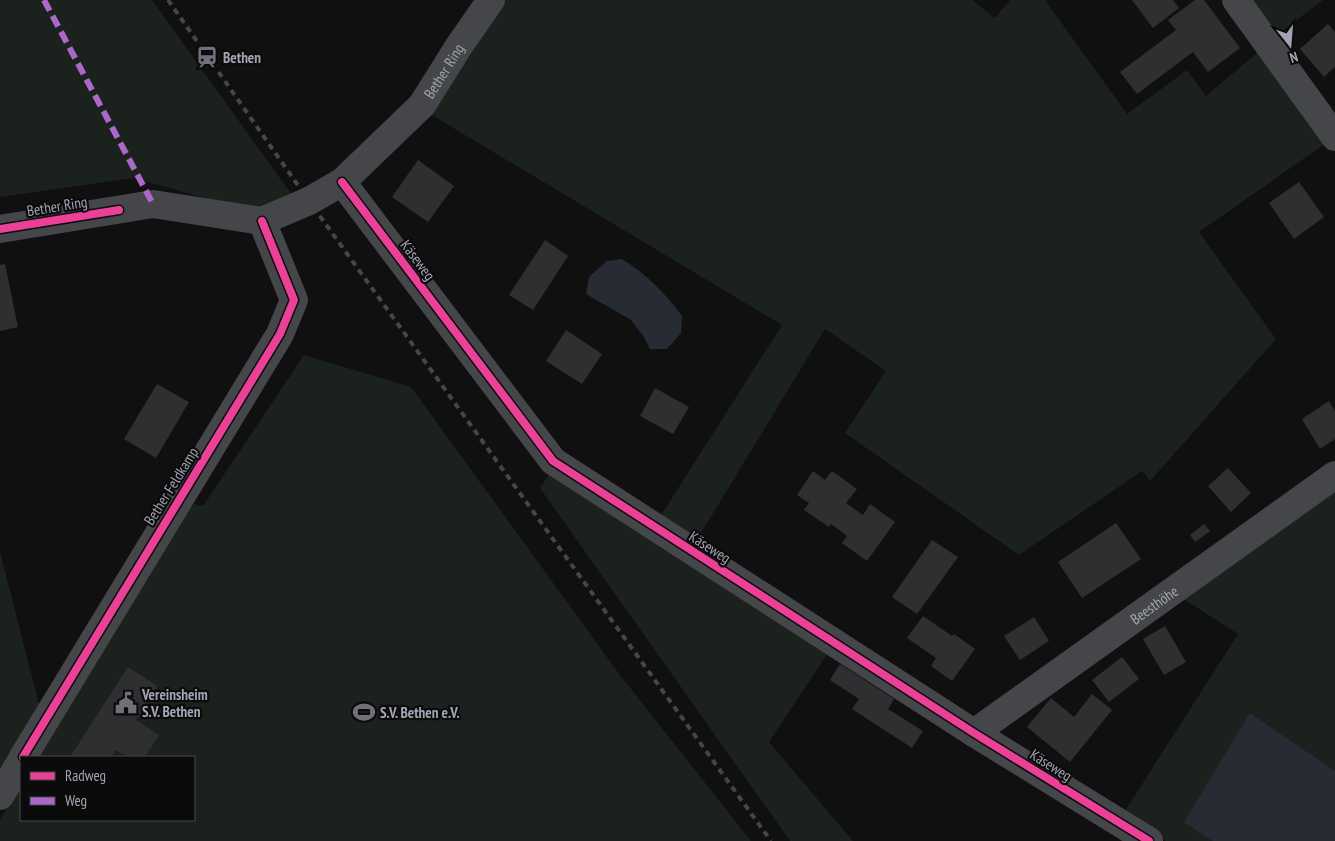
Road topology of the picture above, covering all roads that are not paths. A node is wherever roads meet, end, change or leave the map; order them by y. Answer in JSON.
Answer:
{"nodes":[{"id":1,"x":491,"y":0,"type":"edge"},
{"id":2,"x":1236,"y":0,"type":"edge"},
{"id":3,"x":1335,"y":137,"type":"edge"},
{"id":4,"x":342,"y":182,"type":"junction"},
{"id":5,"x":262,"y":221,"type":"junction"},
{"id":6,"x":0,"y":229,"type":"edge"},
{"id":7,"x":1335,"y":475,"type":"edge"},
{"id":8,"x":193,"y":504,"type":"dead end"},
{"id":9,"x":168,"y":517,"type":"junction"},
{"id":10,"x":974,"y":733,"type":"junction"},
{"id":11,"x":24,"y":756,"type":"edge"},
{"id":12,"x":20,"y":762,"type":"edge"},
{"id":13,"x":0,"y":796,"type":"edge"},
{"id":14,"x":1149,"y":841,"type":"edge"}],
"edges":[{"from":1,"to":4,"type":"street","name":"Bether Ring"},
{"from":2,"to":3,"type":"street"},
{"from":4,"to":5,"type":"street","name":"Bether Ring"},
{"from":4,"to":10,"type":"street","name":"Käseweg"},
{"from":5,"to":6,"type":"street","name":"Bether Ring"},
{"from":5,"to":9,"type":"street","name":"Bether Feldkamp"},
{"from":7,"to":10,"type":"street","name":"Beesthöhe"},
{"from":8,"to":9,"type":"street"},
{"from":9,"to":11,"type":"street","name":"Bether Feldkamp"},
{"from":10,"to":14,"type":"street","name":"Käseweg"},
{"from":12,"to":13,"type":"street"}]}
